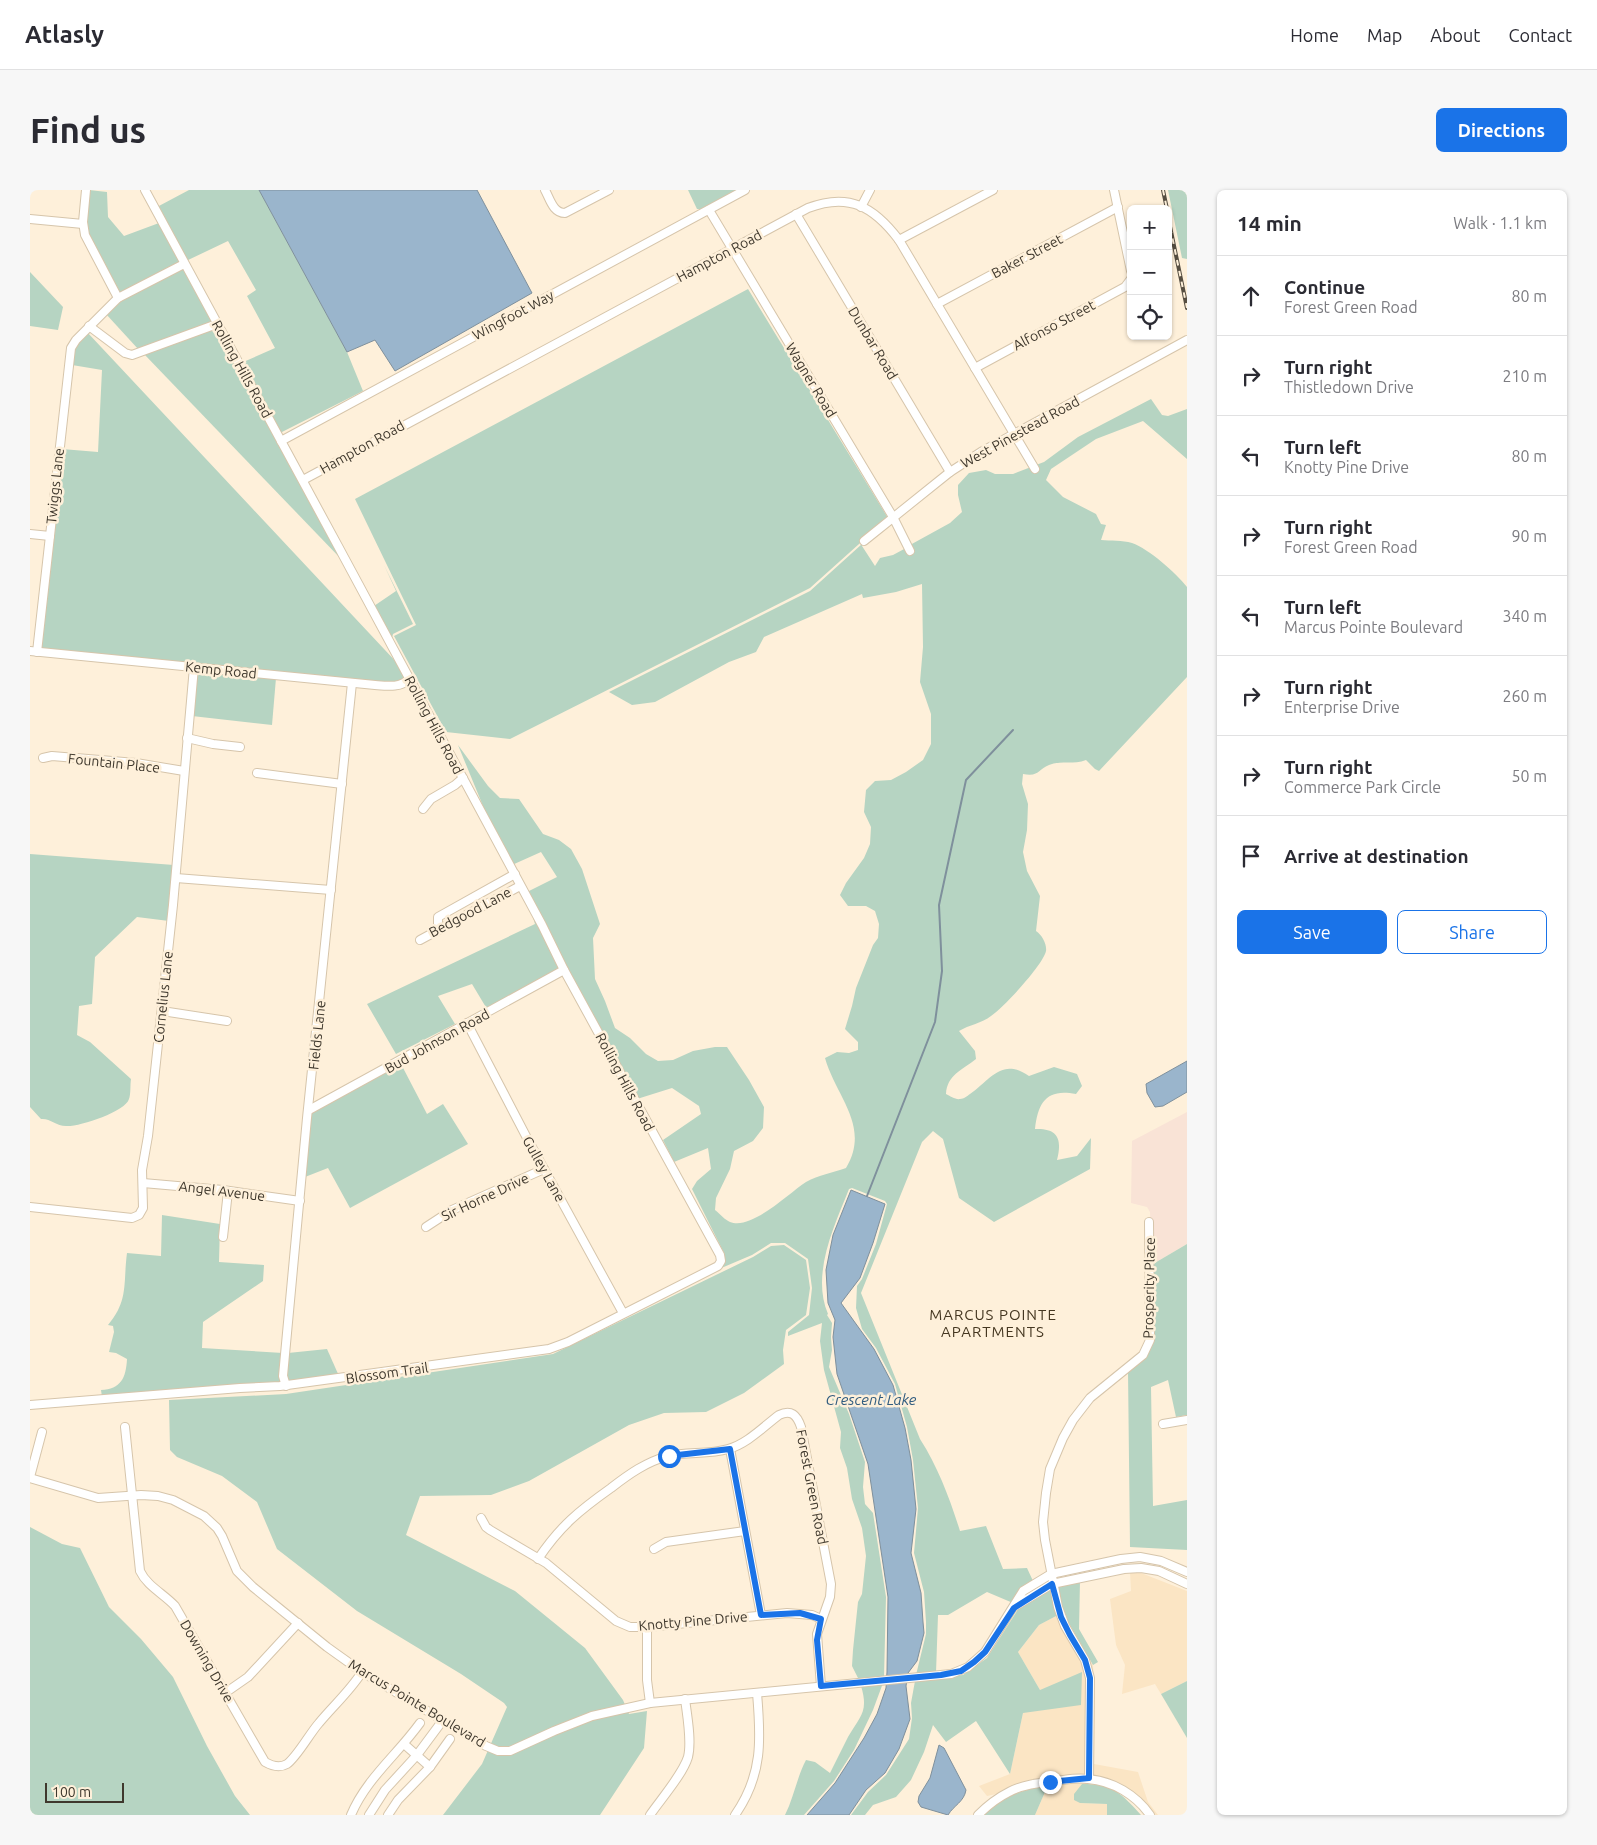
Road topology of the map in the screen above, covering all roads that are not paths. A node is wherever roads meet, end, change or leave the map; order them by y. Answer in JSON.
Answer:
{"nodes":[{"id":1,"x":86,"y":190,"type":"edge"},
{"id":2,"x":145,"y":190,"type":"edge"},
{"id":3,"x":545,"y":190,"type":"edge"},
{"id":4,"x":609,"y":190,"type":"edge"},
{"id":5,"x":745,"y":190,"type":"edge"},
{"id":6,"x":870,"y":190,"type":"edge"},
{"id":7,"x":993,"y":190,"type":"edge"},
{"id":8,"x":1114,"y":190,"type":"edge"},
{"id":9,"x":861,"y":206,"type":"junction"},
{"id":10,"x":1118,"y":207,"type":"junction"},
{"id":11,"x":710,"y":210,"type":"junction"},
{"id":12,"x":796,"y":214,"type":"junction"},
{"id":13,"x":30,"y":219,"type":"edge"},
{"id":14,"x":83,"y":224,"type":"junction"},
{"id":15,"x":899,"y":240,"type":"junction"},
{"id":16,"x":733,"y":248,"type":"junction"},
{"id":17,"x":1127,"y":251,"type":"edge"},
{"id":18,"x":184,"y":264,"type":"junction"},
{"id":19,"x":1127,"y":284,"type":"edge"},
{"id":20,"x":118,"y":298,"type":"junction"},
{"id":21,"x":936,"y":304,"type":"junction"},
{"id":22,"x":217,"y":324,"type":"junction"},
{"id":23,"x":89,"y":326,"type":"junction"},
{"id":24,"x":1187,"y":340,"type":"edge"},
{"id":25,"x":975,"y":368,"type":"junction"},
{"id":26,"x":1014,"y":434,"type":"junction"},
{"id":27,"x":282,"y":441,"type":"junction"},
{"id":28,"x":1035,"y":469,"type":"dead end"},
{"id":29,"x":950,"y":472,"type":"junction"},
{"id":30,"x":302,"y":480,"type":"junction"},
{"id":31,"x":893,"y":517,"type":"junction"},
{"id":32,"x":30,"y":534,"type":"edge"},
{"id":33,"x":50,"y":536,"type":"junction"},
{"id":34,"x":864,"y":541,"type":"dead end"},
{"id":35,"x":910,"y":551,"type":"dead end"},
{"id":36,"x":34,"y":652,"type":"edge"},
{"id":37,"x":194,"y":667,"type":"junction"},
{"id":38,"x":409,"y":679,"type":"junction"},
{"id":39,"x":352,"y":683,"type":"junction"},
{"id":40,"x":187,"y":738,"type":"junction"},
{"id":41,"x":240,"y":747,"type":"dead end"},
{"id":42,"x":43,"y":758,"type":"dead end"},
{"id":43,"x":184,"y":771,"type":"junction"},
{"id":44,"x":257,"y":773,"type":"dead end"},
{"id":45,"x":463,"y":778,"type":"junction"},
{"id":46,"x":342,"y":784,"type":"junction"},
{"id":47,"x":423,"y":809,"type":"dead end"},
{"id":48,"x":514,"y":874,"type":"junction"},
{"id":49,"x":176,"y":878,"type":"junction"},
{"id":50,"x":520,"y":886,"type":"junction"},
{"id":51,"x":331,"y":890,"type":"junction"},
{"id":52,"x":438,"y":929,"type":"junction"},
{"id":53,"x":420,"y":940,"type":"dead end"},
{"id":54,"x":564,"y":970,"type":"junction"},
{"id":55,"x":162,"y":1012,"type":"junction"},
{"id":56,"x":227,"y":1021,"type":"dead end"},
{"id":57,"x":467,"y":1023,"type":"junction"},
{"id":58,"x":309,"y":1110,"type":"junction"},
{"id":59,"x":544,"y":1169,"type":"junction"},
{"id":60,"x":143,"y":1183,"type":"junction"},
{"id":61,"x":228,"y":1191,"type":"junction"},
{"id":62,"x":300,"y":1201,"type":"junction"},
{"id":63,"x":30,"y":1207,"type":"edge"},
{"id":64,"x":1149,"y":1222,"type":"dead end"},
{"id":65,"x":426,"y":1227,"type":"dead end"},
{"id":66,"x":223,"y":1237,"type":"dead end"},
{"id":67,"x":721,"y":1260,"type":"joint"},
{"id":68,"x":623,"y":1313,"type":"junction"},
{"id":69,"x":286,"y":1386,"type":"junction"},
{"id":70,"x":30,"y":1405,"type":"edge"},
{"id":71,"x":1187,"y":1420,"type":"edge"},
{"id":72,"x":1164,"y":1424,"type":"dead end"},
{"id":73,"x":125,"y":1427,"type":"dead end"},
{"id":74,"x":42,"y":1432,"type":"dead end"},
{"id":75,"x":730,"y":1449,"type":"junction"},
{"id":76,"x":30,"y":1478,"type":"edge"},
{"id":77,"x":132,"y":1496,"type":"junction"},
{"id":78,"x":480,"y":1518,"type":"dead end"},
{"id":79,"x":745,"y":1531,"type":"junction"},
{"id":80,"x":654,"y":1549,"type":"dead end"},
{"id":81,"x":538,"y":1559,"type":"junction"},
{"id":82,"x":1187,"y":1572,"type":"edge"},
{"id":83,"x":1051,"y":1574,"type":"junction"},
{"id":84,"x":1052,"y":1584,"type":"junction"},
{"id":85,"x":1187,"y":1584,"type":"edge"},
{"id":86,"x":1014,"y":1608,"type":"junction"},
{"id":87,"x":761,"y":1615,"type":"junction"},
{"id":88,"x":821,"y":1619,"type":"junction"},
{"id":89,"x":298,"y":1623,"type":"junction"},
{"id":90,"x":647,"y":1627,"type":"junction"},
{"id":91,"x":362,"y":1672,"type":"junction"},
{"id":92,"x":821,"y":1686,"type":"junction"},
{"id":93,"x":757,"y":1692,"type":"junction"},
{"id":94,"x":225,"y":1693,"type":"junction"},
{"id":95,"x":685,"y":1699,"type":"junction"},
{"id":96,"x":650,"y":1703,"type":"junction"},
{"id":97,"x":443,"y":1720,"type":"junction"},
{"id":98,"x":420,"y":1723,"type":"dead end"},
{"id":99,"x":450,"y":1739,"type":"dead end"},
{"id":100,"x":404,"y":1744,"type":"junction"},
{"id":101,"x":417,"y":1755,"type":"junction"},
{"id":102,"x":430,"y":1767,"type":"junction"},
{"id":103,"x":1089,"y":1778,"type":"junction"},
{"id":104,"x":351,"y":1815,"type":"edge"},
{"id":105,"x":369,"y":1815,"type":"edge"},
{"id":106,"x":388,"y":1815,"type":"edge"},
{"id":107,"x":650,"y":1815,"type":"edge"},
{"id":108,"x":735,"y":1815,"type":"edge"},
{"id":109,"x":978,"y":1815,"type":"edge"},
{"id":110,"x":1150,"y":1815,"type":"edge"}],
"edges":[{"from":1,"to":14,"type":"street"},
{"from":2,"to":18,"type":"street","name":"Rolling Hills Road"},
{"from":3,"to":4,"type":"street"},
{"from":5,"to":11,"type":"street","name":"Wingfoot Way"},
{"from":6,"to":9,"type":"street"},
{"from":7,"to":15,"type":"street"},
{"from":8,"to":10,"type":"street"},
{"from":9,"to":12,"type":"street","name":"Hampton Road"},
{"from":9,"to":15,"type":"street","name":"Hampton Road"},
{"from":10,"to":17,"type":"street"},
{"from":10,"to":21,"type":"street","name":"Baker Street"},
{"from":11,"to":16,"type":"street","name":"Wagner Road"},
{"from":11,"to":27,"type":"street","name":"Wingfoot Way"},
{"from":12,"to":16,"type":"street","name":"Hampton Road"},
{"from":12,"to":29,"type":"street","name":"Dunbar Road"},
{"from":13,"to":14,"type":"street"},
{"from":14,"to":20,"type":"street"},
{"from":15,"to":21,"type":"street","name":"Hampton Road"},
{"from":16,"to":30,"type":"street","name":"Hampton Road"},
{"from":16,"to":31,"type":"street","name":"Wagner Road"},
{"from":18,"to":20,"type":"street","name":"Twiggs Lane"},
{"from":18,"to":22,"type":"street","name":"Rolling Hills Road"},
{"from":19,"to":25,"type":"street","name":"Alfonso Street"},
{"from":20,"to":23,"type":"street","name":"Twiggs Lane"},
{"from":21,"to":25,"type":"street","name":"Hampton Road"},
{"from":22,"to":23,"type":"street"},
{"from":22,"to":27,"type":"street","name":"Rolling Hills Road"},
{"from":23,"to":33,"type":"street","name":"Twiggs Lane"},
{"from":24,"to":26,"type":"street","name":"West Pinestead Road"},
{"from":25,"to":26,"type":"street","name":"Hampton Road"},
{"from":26,"to":28,"type":"street","name":"Hampton Road"},
{"from":26,"to":29,"type":"street","name":"West Pinestead Road"},
{"from":27,"to":30,"type":"street","name":"Rolling Hills Road"},
{"from":29,"to":31,"type":"street","name":"West Pinestead Road"},
{"from":30,"to":38,"type":"street","name":"Rolling Hills Road"},
{"from":31,"to":34,"type":"street","name":"West Pinestead Road"},
{"from":31,"to":35,"type":"street","name":"Wagner Road"},
{"from":32,"to":33,"type":"street"},
{"from":33,"to":36,"type":"street","name":"Twiggs Lane"},
{"from":36,"to":37,"type":"street","name":"Kemp Road"},
{"from":37,"to":39,"type":"street","name":"Kemp Road"},
{"from":37,"to":40,"type":"street","name":"Cornelius Lane"},
{"from":38,"to":39,"type":"street","name":"Kemp Road"},
{"from":38,"to":45,"type":"street","name":"Rolling Hills Road"},
{"from":39,"to":46,"type":"street","name":"Fields Lane"},
{"from":40,"to":41,"type":"street"},
{"from":40,"to":43,"type":"street","name":"Cornelius Lane"},
{"from":42,"to":43,"type":"street","name":"Fountain Place"},
{"from":43,"to":49,"type":"street","name":"Cornelius Lane"},
{"from":44,"to":46,"type":"street"},
{"from":45,"to":47,"type":"street"},
{"from":45,"to":48,"type":"street","name":"Rolling Hills Road"},
{"from":46,"to":51,"type":"street","name":"Fields Lane"},
{"from":48,"to":50,"type":"street","name":"Rolling Hills Road"},
{"from":48,"to":52,"type":"street"},
{"from":49,"to":51,"type":"street"},
{"from":49,"to":55,"type":"street","name":"Cornelius Lane"},
{"from":50,"to":52,"type":"street","name":"Bedgood Lane"},
{"from":50,"to":54,"type":"street","name":"Rolling Hills Road"},
{"from":51,"to":58,"type":"street","name":"Fields Lane"},
{"from":52,"to":53,"type":"street","name":"Bedgood Lane"},
{"from":54,"to":57,"type":"street","name":"Bud Johnson Road"},
{"from":54,"to":67,"type":"street","name":"Rolling Hills Road"},
{"from":55,"to":56,"type":"street"},
{"from":55,"to":60,"type":"street","name":"Cornelius Lane"},
{"from":57,"to":58,"type":"street","name":"Bud Johnson Road"},
{"from":57,"to":59,"type":"street","name":"Gulley Lane"},
{"from":58,"to":62,"type":"street","name":"Fields Lane"},
{"from":59,"to":65,"type":"street","name":"Sir Horne Drive"},
{"from":59,"to":68,"type":"street","name":"Gulley Lane"},
{"from":60,"to":61,"type":"street","name":"Angel Avenue"},
{"from":60,"to":63,"type":"street","name":"Cornelius Lane"},
{"from":61,"to":62,"type":"street","name":"Angel Avenue"},
{"from":61,"to":66,"type":"street"},
{"from":62,"to":69,"type":"street","name":"Fields Lane"},
{"from":64,"to":83,"type":"street","name":"Prosperity Place"},
{"from":67,"to":68,"type":"street","name":"Blossom Trail"},
{"from":68,"to":69,"type":"street","name":"Blossom Trail"},
{"from":69,"to":70,"type":"street","name":"Blossom Trail"},
{"from":71,"to":72,"type":"street"},
{"from":73,"to":77,"type":"street","name":"Downing Drive"},
{"from":74,"to":76,"type":"street"},
{"from":75,"to":79,"type":"street"},
{"from":75,"to":81,"type":"street","name":"Forest Green Road"},
{"from":75,"to":88,"type":"street","name":"Forest Green Road"},
{"from":76,"to":77,"type":"street","name":"Marcus Pointe Boulevard"},
{"from":77,"to":89,"type":"street","name":"Marcus Pointe Boulevard"},
{"from":77,"to":94,"type":"street","name":"Downing Drive"},
{"from":78,"to":81,"type":"street","name":"Knotty Pine Drive"},
{"from":79,"to":80,"type":"street"},
{"from":79,"to":87,"type":"street"},
{"from":81,"to":90,"type":"street","name":"Knotty Pine Drive"},
{"from":82,"to":83,"type":"street","name":"Marcus Pointe Boulevard"},
{"from":83,"to":84,"type":"street","name":"Prosperity Place"},
{"from":83,"to":86,"type":"street","name":"Marcus Pointe Boulevard"},
{"from":84,"to":85,"type":"street","name":"Marcus Pointe Boulevard"},
{"from":84,"to":86,"type":"street","name":"Marcus Pointe Boulevard"},
{"from":84,"to":103,"type":"street","name":"Prosperity Place"},
{"from":86,"to":92,"type":"street","name":"Marcus Pointe Boulevard"},
{"from":87,"to":88,"type":"street","name":"Knotty Pine Drive"},
{"from":87,"to":90,"type":"street","name":"Knotty Pine Drive"},
{"from":88,"to":92,"type":"street","name":"Forest Green Road"},
{"from":89,"to":91,"type":"street","name":"Marcus Pointe Boulevard"},
{"from":89,"to":94,"type":"street"},
{"from":90,"to":96,"type":"street"},
{"from":91,"to":94,"type":"street","name":"Downing Drive"},
{"from":91,"to":97,"type":"street","name":"Marcus Pointe Boulevard"},
{"from":92,"to":93,"type":"street","name":"Marcus Pointe Boulevard"},
{"from":93,"to":95,"type":"street","name":"Marcus Pointe Boulevard"},
{"from":93,"to":108,"type":"street"},
{"from":95,"to":96,"type":"street","name":"Marcus Pointe Boulevard"},
{"from":95,"to":107,"type":"street"},
{"from":96,"to":97,"type":"street","name":"Marcus Pointe Boulevard"},
{"from":97,"to":101,"type":"street"},
{"from":98,"to":100,"type":"street"},
{"from":99,"to":102,"type":"street"},
{"from":100,"to":101,"type":"street"},
{"from":100,"to":104,"type":"street"},
{"from":101,"to":102,"type":"street"},
{"from":101,"to":105,"type":"street"},
{"from":102,"to":106,"type":"street"},
{"from":103,"to":109,"type":"street"},
{"from":103,"to":110,"type":"street"}]}
